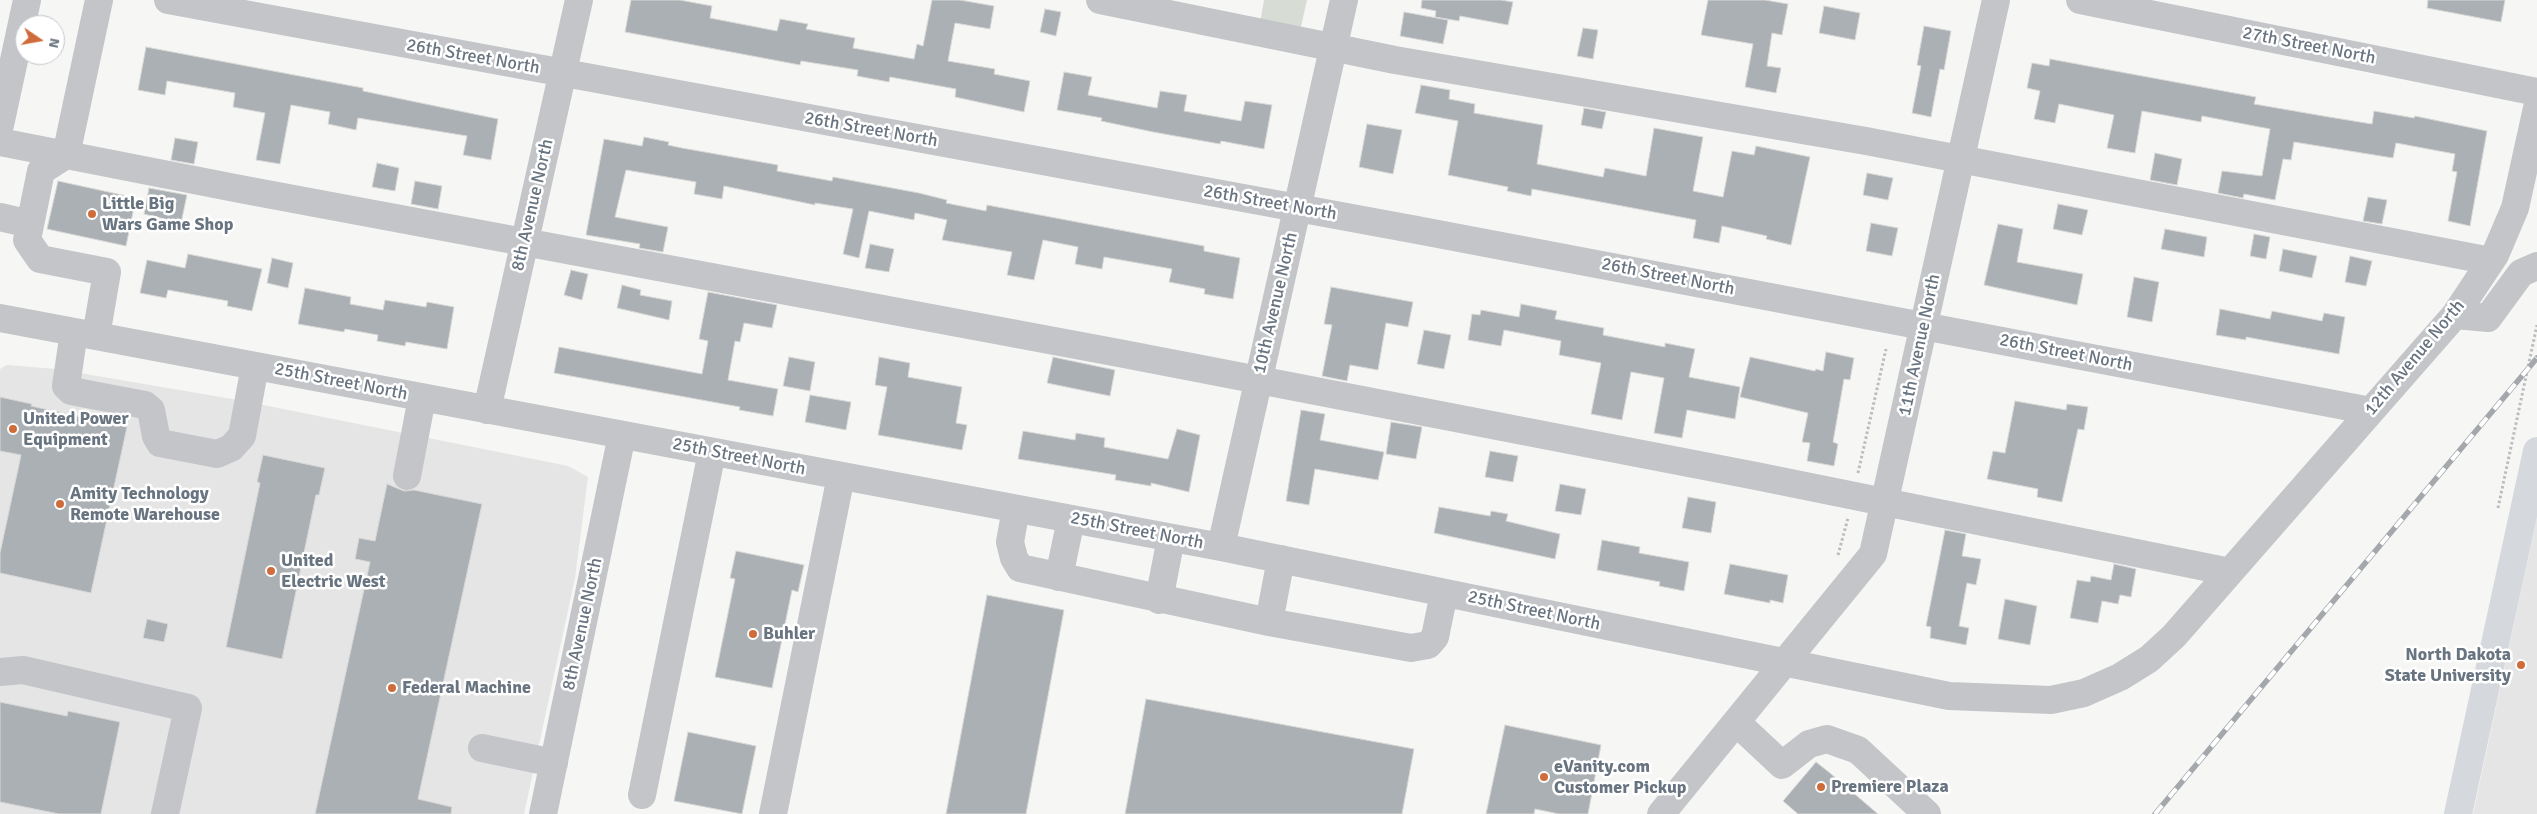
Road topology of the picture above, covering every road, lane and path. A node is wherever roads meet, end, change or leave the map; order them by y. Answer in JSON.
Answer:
{"nodes":[{"id":1,"x":27,"y":0,"type":"edge"},
{"id":2,"x":99,"y":0,"type":"edge"},
{"id":3,"x":168,"y":0,"type":"edge"},
{"id":4,"x":579,"y":0,"type":"edge"},
{"id":5,"x":1100,"y":0,"type":"edge"},
{"id":6,"x":1344,"y":0,"type":"edge"},
{"id":7,"x":1996,"y":0,"type":"edge"},
{"id":8,"x":2080,"y":0,"type":"edge"},
{"id":9,"x":1333,"y":47,"type":"junction"},
{"id":10,"x":562,"y":73,"type":"junction"},
{"id":11,"x":2537,"y":92,"type":"edge"},
{"id":12,"x":2537,"y":108,"type":"edge"},
{"id":13,"x":0,"y":125,"type":"edge"},
{"id":14,"x":0,"y":142,"type":"edge"},
{"id":15,"x":66,"y":155,"type":"junction"},
{"id":16,"x":1961,"y":159,"type":"junction"},
{"id":17,"x":1297,"y":208,"type":"junction"},
{"id":18,"x":0,"y":217,"type":"edge"},
{"id":19,"x":30,"y":224,"type":"junction"},
{"id":20,"x":524,"y":242,"type":"junction"},
{"id":21,"x":2491,"y":261,"type":"junction"},
{"id":22,"x":2537,"y":266,"type":"edge"},
{"id":23,"x":2455,"y":315,"type":"junction"},
{"id":24,"x":0,"y":318,"type":"edge"},
{"id":25,"x":1924,"y":326,"type":"junction"},
{"id":26,"x":85,"y":334,"type":"junction"},
{"id":27,"x":255,"y":366,"type":"junction"},
{"id":28,"x":1259,"y":380,"type":"junction"},
{"id":29,"x":422,"y":398,"type":"junction"},
{"id":30,"x":487,"y":410,"type":"junction"},
{"id":31,"x":2371,"y":411,"type":"junction"},
{"id":32,"x":622,"y":435,"type":"junction"},
{"id":33,"x":2537,"y":451,"type":"edge"},
{"id":34,"x":712,"y":452,"type":"junction"},
{"id":35,"x":407,"y":476,"type":"dead end"},
{"id":36,"x":841,"y":476,"type":"junction"},
{"id":37,"x":1885,"y":502,"type":"junction"},
{"id":38,"x":1016,"y":509,"type":"junction"},
{"id":39,"x":1071,"y":519,"type":"junction"},
{"id":40,"x":1171,"y":538,"type":"junction"},
{"id":41,"x":1221,"y":547,"type":"junction"},
{"id":42,"x":1281,"y":559,"type":"junction"},
{"id":43,"x":2230,"y":572,"type":"junction"},
{"id":44,"x":1059,"y":577,"type":"junction"},
{"id":45,"x":1444,"y":593,"type":"junction"},
{"id":46,"x":1159,"y":600,"type":"junction"},
{"id":47,"x":1269,"y":622,"type":"junction"},
{"id":48,"x":1785,"y":662,"type":"junction"},
{"id":49,"x":0,"y":672,"type":"edge"},
{"id":50,"x":1736,"y":722,"type":"junction"},
{"id":51,"x":482,"y":748,"type":"dead end"},
{"id":52,"x":554,"y":763,"type":"junction"},
{"id":53,"x":642,"y":795,"type":"dead end"},
{"id":54,"x":164,"y":814,"type":"edge"},
{"id":55,"x":543,"y":814,"type":"edge"},
{"id":56,"x":773,"y":814,"type":"edge"},
{"id":57,"x":1661,"y":814,"type":"edge"},
{"id":58,"x":1927,"y":814,"type":"edge"},
{"id":59,"x":2458,"y":814,"type":"edge"}],
"edges":[{"from":1,"to":13,"type":"street"},
{"from":2,"to":15,"type":"street"},
{"from":3,"to":10,"type":"street","name":"26th Street North"},
{"from":4,"to":10,"type":"street","name":"8th Avenue North"},
{"from":5,"to":9,"type":"street"},
{"from":6,"to":9,"type":"street","name":"10th Avenue North"},
{"from":7,"to":16,"type":"street","name":"11th Avenue North"},
{"from":8,"to":11,"type":"street","name":"27th Street North"},
{"from":9,"to":16,"type":"street"},
{"from":9,"to":17,"type":"street","name":"10th Avenue North"},
{"from":10,"to":17,"type":"street","name":"26th Street North"},
{"from":10,"to":20,"type":"street","name":"8th Avenue North"},
{"from":12,"to":21,"type":"street","name":"12th Avenue North"},
{"from":14,"to":15,"type":"street"},
{"from":15,"to":19,"type":"street"},
{"from":15,"to":20,"type":"street"},
{"from":16,"to":21,"type":"street"},
{"from":16,"to":25,"type":"street","name":"11th Avenue North"},
{"from":17,"to":25,"type":"street","name":"26th Street North"},
{"from":17,"to":28,"type":"street","name":"10th Avenue North"},
{"from":18,"to":19,"type":"street"},
{"from":19,"to":26,"type":"street"},
{"from":20,"to":28,"type":"street"},
{"from":20,"to":30,"type":"street","name":"8th Avenue North"},
{"from":21,"to":23,"type":"street","name":"12th Avenue North"},
{"from":22,"to":23,"type":"street"},
{"from":23,"to":31,"type":"street","name":"12th Avenue North"},
{"from":24,"to":26,"type":"street","name":"25th Street North"},
{"from":25,"to":31,"type":"street","name":"26th Street North"},
{"from":25,"to":37,"type":"street","name":"11th Avenue North"},
{"from":26,"to":27,"type":"street","name":"25th Street North"},
{"from":26,"to":27,"type":"street"},
{"from":27,"to":29,"type":"street","name":"25th Street North"},
{"from":28,"to":37,"type":"street"},
{"from":28,"to":41,"type":"street","name":"10th Avenue North"},
{"from":29,"to":30,"type":"street","name":"25th Street North"},
{"from":29,"to":35,"type":"street"},
{"from":30,"to":32,"type":"street","name":"25th Street North"},
{"from":31,"to":43,"type":"street","name":"12th Avenue North"},
{"from":32,"to":34,"type":"street","name":"25th Street North"},
{"from":32,"to":52,"type":"street","name":"8th Avenue North"},
{"from":33,"to":59,"type":"main road"},
{"from":34,"to":36,"type":"street","name":"25th Street North"},
{"from":34,"to":53,"type":"street"},
{"from":36,"to":38,"type":"street","name":"25th Street North"},
{"from":36,"to":56,"type":"street"},
{"from":37,"to":43,"type":"street"},
{"from":37,"to":48,"type":"street","name":"11th Avenue North"},
{"from":38,"to":39,"type":"street","name":"25th Street North"},
{"from":38,"to":44,"type":"street"},
{"from":39,"to":40,"type":"street","name":"25th Street North"},
{"from":39,"to":44,"type":"street"},
{"from":40,"to":41,"type":"street","name":"25th Street North"},
{"from":40,"to":46,"type":"street"},
{"from":41,"to":42,"type":"street","name":"25th Street North"},
{"from":42,"to":45,"type":"street","name":"25th Street North"},
{"from":42,"to":47,"type":"street"},
{"from":43,"to":48,"type":"street","name":"25th Street North"},
{"from":44,"to":46,"type":"street"},
{"from":45,"to":47,"type":"street"},
{"from":45,"to":48,"type":"street","name":"25th Street North"},
{"from":46,"to":47,"type":"street"},
{"from":48,"to":50,"type":"street","name":"11th Avenue North"},
{"from":49,"to":54,"type":"street"},
{"from":50,"to":57,"type":"street","name":"11th Avenue North"},
{"from":50,"to":58,"type":"street"},
{"from":51,"to":52,"type":"street"},
{"from":52,"to":55,"type":"street","name":"8th Avenue North"}]}
